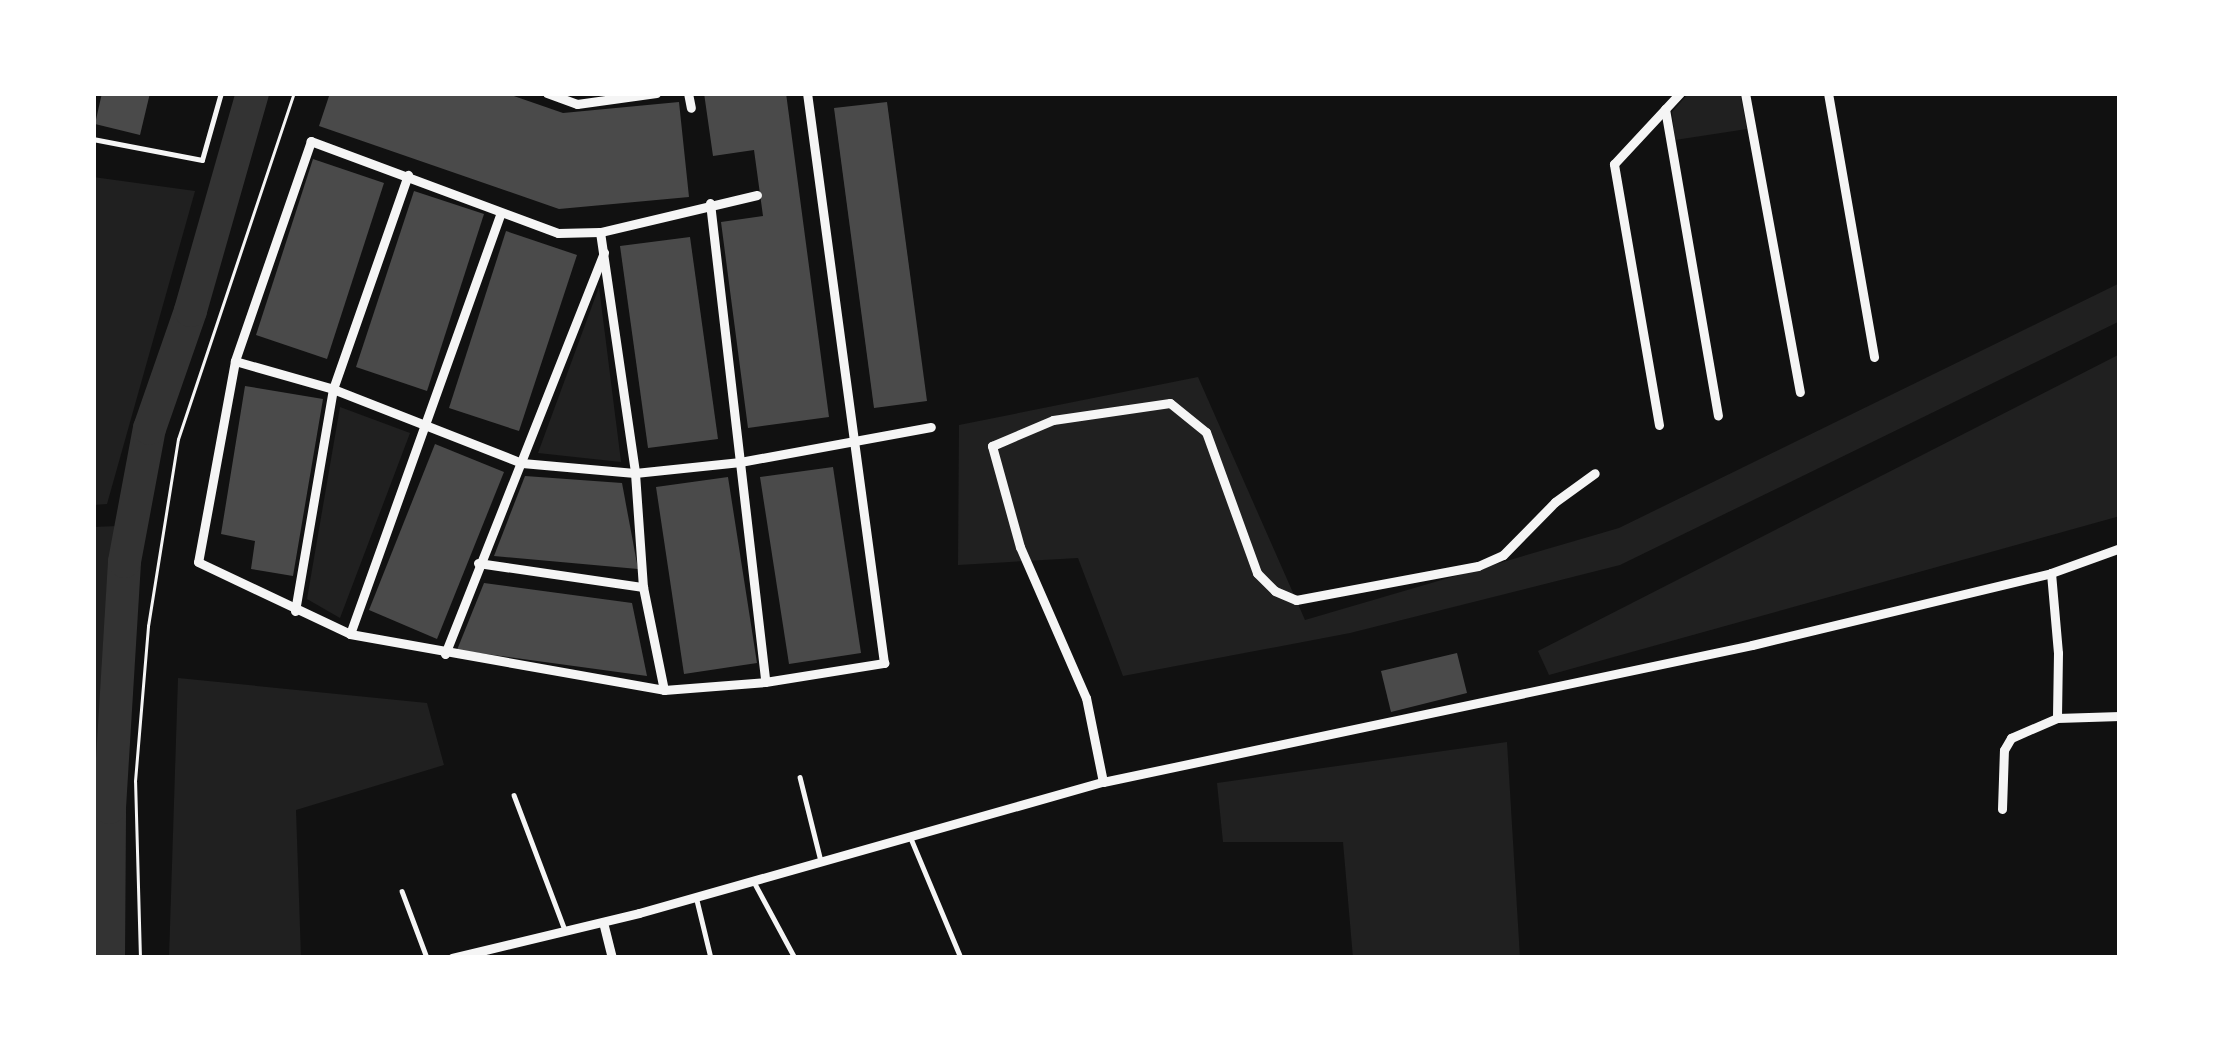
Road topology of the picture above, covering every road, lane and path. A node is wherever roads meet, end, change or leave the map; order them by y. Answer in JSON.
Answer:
{"nodes":[{"id":1,"x":221,"y":93,"type":"edge"},
{"id":2,"x":294,"y":93,"type":"edge"},
{"id":3,"x":547,"y":93,"type":"edge"},
{"id":4,"x":656,"y":93,"type":"edge"},
{"id":5,"x":688,"y":93,"type":"edge"},
{"id":6,"x":807,"y":93,"type":"edge"},
{"id":7,"x":1680,"y":93,"type":"edge"},
{"id":8,"x":1745,"y":93,"type":"edge"},
{"id":9,"x":1828,"y":93,"type":"edge"},
{"id":10,"x":579,"y":99,"type":"edge"},
{"id":11,"x":691,"y":107,"type":"dead end"},
{"id":12,"x":1665,"y":109,"type":"junction"},
{"id":13,"x":93,"y":139,"type":"edge"},
{"id":14,"x":408,"y":175,"type":"junction"},
{"id":15,"x":758,"y":195,"type":"dead end"},
{"id":16,"x":710,"y":203,"type":"junction"},
{"id":17,"x":500,"y":214,"type":"junction"},
{"id":18,"x":600,"y":232,"type":"junction"},
{"id":19,"x":604,"y":252,"type":"junction"},
{"id":20,"x":1874,"y":357,"type":"dead end"},
{"id":21,"x":236,"y":362,"type":"junction"},
{"id":22,"x":333,"y":388,"type":"junction"},
{"id":23,"x":1800,"y":392,"type":"dead end"},
{"id":24,"x":1718,"y":415,"type":"dead end"},
{"id":25,"x":426,"y":424,"type":"junction"},
{"id":26,"x":1659,"y":425,"type":"dead end"},
{"id":27,"x":931,"y":427,"type":"dead end"},
{"id":28,"x":855,"y":438,"type":"junction"},
{"id":29,"x":740,"y":462,"type":"junction"},
{"id":30,"x":521,"y":463,"type":"junction"},
{"id":31,"x":635,"y":473,"type":"junction"},
{"id":32,"x":1595,"y":473,"type":"dead end"},
{"id":33,"x":2120,"y":548,"type":"edge"},
{"id":34,"x":478,"y":563,"type":"junction"},
{"id":35,"x":2051,"y":572,"type":"junction"},
{"id":36,"x":644,"y":587,"type":"junction"},
{"id":37,"x":295,"y":611,"type":"junction"},
{"id":38,"x":350,"y":634,"type":"junction"},
{"id":39,"x":445,"y":655,"type":"junction"},
{"id":40,"x":765,"y":682,"type":"junction"},
{"id":41,"x":664,"y":690,"type":"junction"},
{"id":42,"x":2120,"y":716,"type":"edge"},
{"id":43,"x":2056,"y":718,"type":"junction"},
{"id":44,"x":800,"y":777,"type":"dead end"},
{"id":45,"x":1103,"y":782,"type":"junction"},
{"id":46,"x":514,"y":795,"type":"dead end"},
{"id":47,"x":2002,"y":809,"type":"dead end"},
{"id":48,"x":910,"y":836,"type":"junction"},
{"id":49,"x":821,"y":861,"type":"junction"},
{"id":50,"x":753,"y":880,"type":"junction"},
{"id":51,"x":402,"y":891,"type":"dead end"},
{"id":52,"x":696,"y":896,"type":"junction"},
{"id":53,"x":603,"y":922,"type":"junction"},
{"id":54,"x":565,"y":930,"type":"junction"},
{"id":55,"x":140,"y":958,"type":"edge"},
{"id":56,"x":427,"y":958,"type":"edge"},
{"id":57,"x":452,"y":958,"type":"edge"},
{"id":58,"x":612,"y":958,"type":"edge"},
{"id":59,"x":711,"y":958,"type":"edge"},
{"id":60,"x":795,"y":958,"type":"edge"},
{"id":61,"x":961,"y":958,"type":"edge"}],
"edges":[{"from":1,"to":13,"type":"lane"},
{"from":2,"to":55,"type":"path"},
{"from":3,"to":10,"type":"street"},
{"from":4,"to":10,"type":"street"},
{"from":5,"to":11,"type":"street"},
{"from":6,"to":28,"type":"street"},
{"from":7,"to":12,"type":"street"},
{"from":8,"to":23,"type":"street"},
{"from":9,"to":20,"type":"street"},
{"from":12,"to":24,"type":"street"},
{"from":12,"to":26,"type":"street"},
{"from":14,"to":17,"type":"street"},
{"from":14,"to":21,"type":"street"},
{"from":14,"to":22,"type":"street"},
{"from":15,"to":16,"type":"street"},
{"from":16,"to":18,"type":"street"},
{"from":16,"to":29,"type":"street"},
{"from":17,"to":18,"type":"street"},
{"from":17,"to":25,"type":"street"},
{"from":18,"to":19,"type":"street"},
{"from":19,"to":30,"type":"street"},
{"from":19,"to":31,"type":"street"},
{"from":21,"to":22,"type":"street"},
{"from":21,"to":37,"type":"street"},
{"from":22,"to":25,"type":"street"},
{"from":22,"to":37,"type":"street"},
{"from":25,"to":30,"type":"street"},
{"from":25,"to":38,"type":"street"},
{"from":27,"to":28,"type":"street"},
{"from":28,"to":29,"type":"street"},
{"from":28,"to":40,"type":"street"},
{"from":29,"to":31,"type":"street"},
{"from":29,"to":40,"type":"street"},
{"from":30,"to":31,"type":"street"},
{"from":30,"to":34,"type":"street"},
{"from":31,"to":36,"type":"street"},
{"from":32,"to":45,"type":"street"},
{"from":33,"to":35,"type":"street"},
{"from":34,"to":36,"type":"street"},
{"from":34,"to":39,"type":"street"},
{"from":35,"to":43,"type":"street"},
{"from":35,"to":45,"type":"street"},
{"from":36,"to":41,"type":"street"},
{"from":37,"to":38,"type":"street"},
{"from":38,"to":39,"type":"street"},
{"from":39,"to":41,"type":"street"},
{"from":40,"to":41,"type":"street"},
{"from":42,"to":43,"type":"street"},
{"from":43,"to":47,"type":"street"},
{"from":44,"to":49,"type":"lane"},
{"from":45,"to":48,"type":"street"},
{"from":46,"to":54,"type":"lane"},
{"from":48,"to":49,"type":"street"},
{"from":48,"to":61,"type":"lane"},
{"from":49,"to":50,"type":"street"},
{"from":50,"to":52,"type":"street"},
{"from":50,"to":60,"type":"lane"},
{"from":51,"to":56,"type":"lane"},
{"from":52,"to":53,"type":"street"},
{"from":52,"to":59,"type":"lane"},
{"from":53,"to":54,"type":"street"},
{"from":53,"to":58,"type":"street"},
{"from":54,"to":57,"type":"street"}]}
